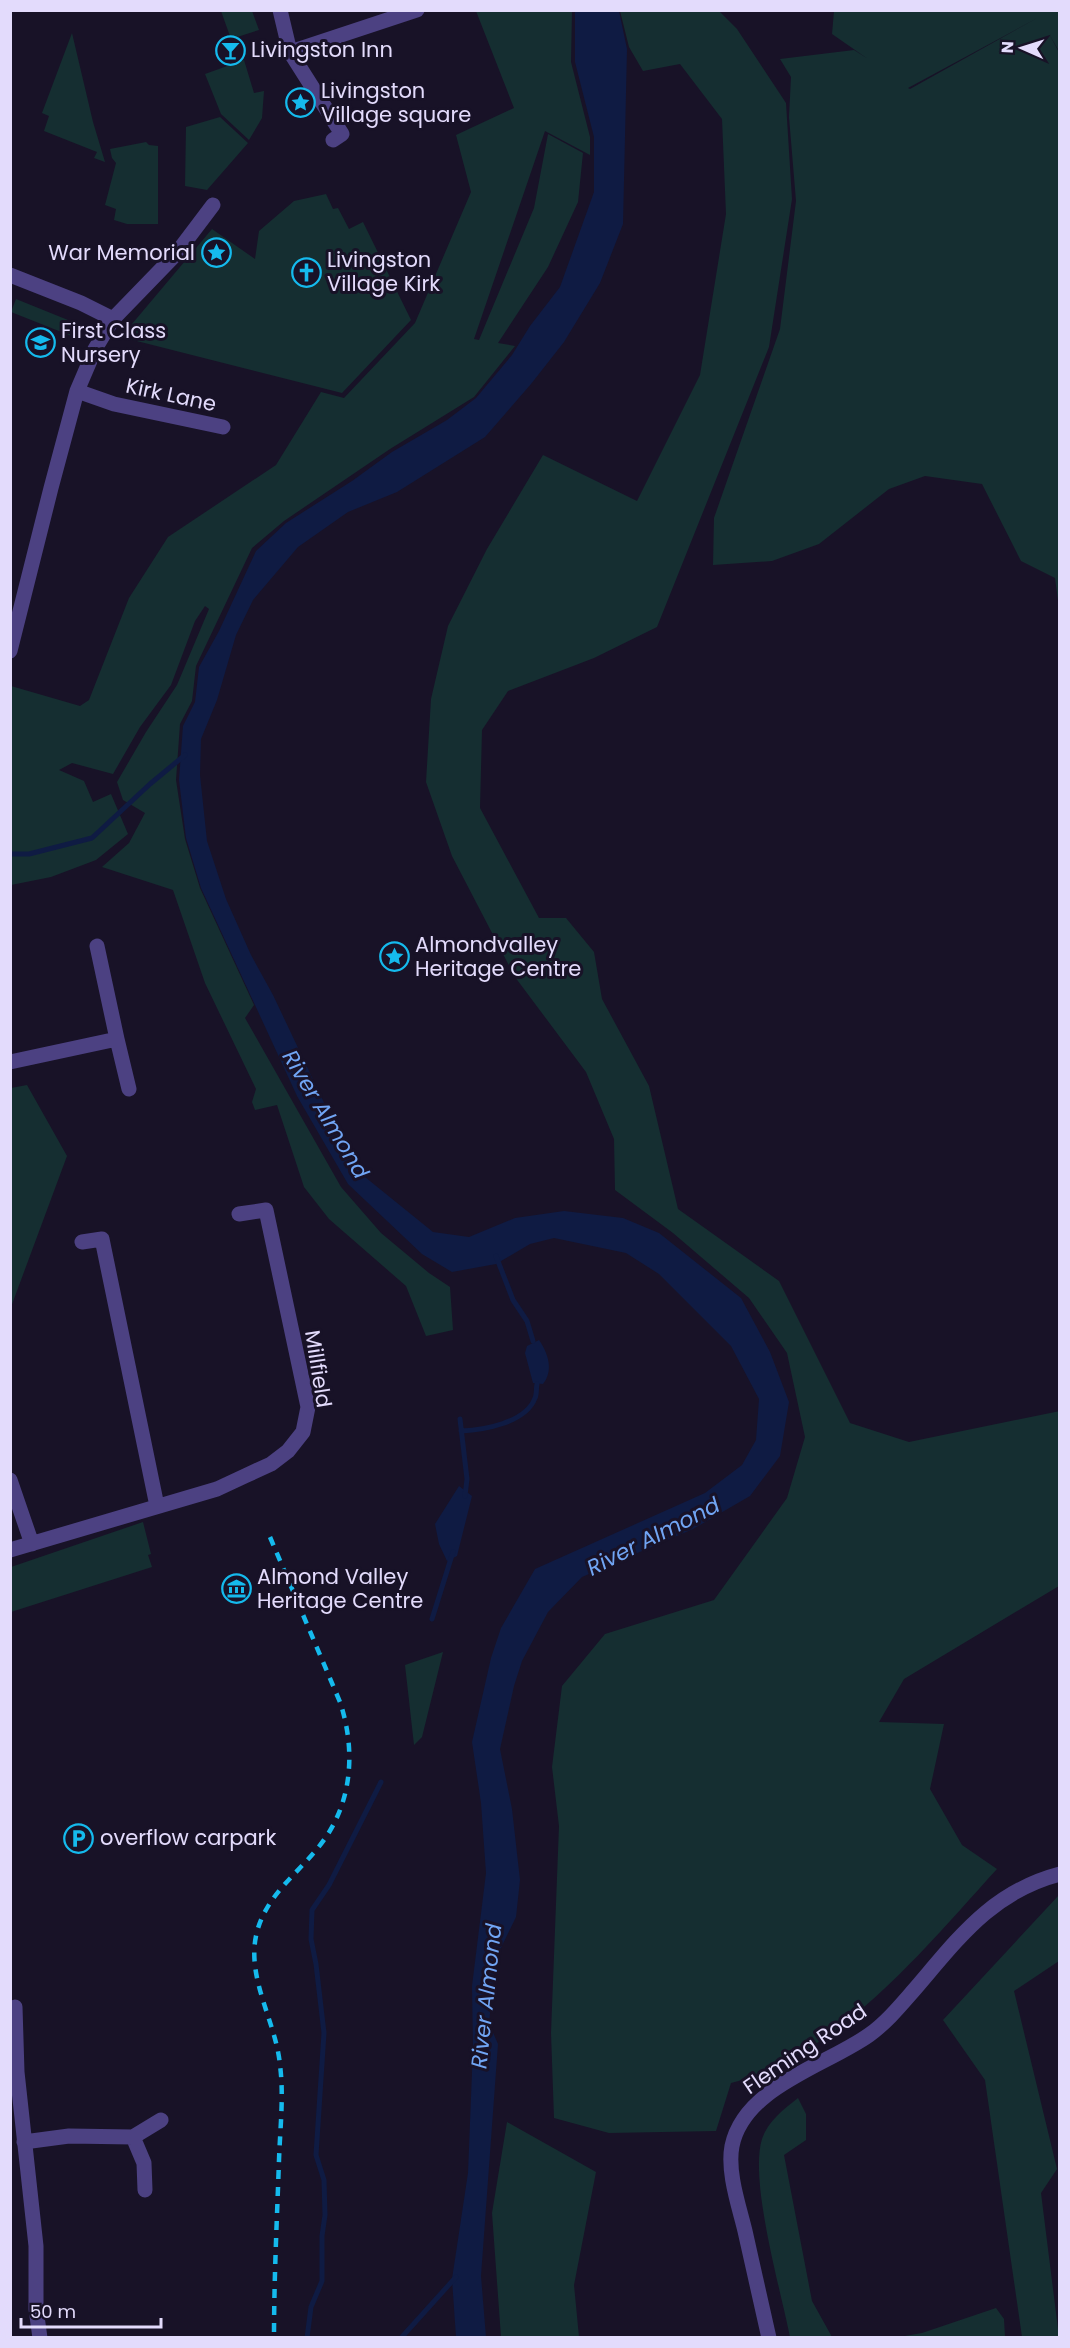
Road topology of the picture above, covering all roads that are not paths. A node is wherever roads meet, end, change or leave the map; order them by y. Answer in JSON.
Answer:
{"nodes":[{"id":1,"x":280,"y":10,"type":"edge"},
{"id":2,"x":417,"y":10,"type":"edge"},
{"id":3,"x":290,"y":52,"type":"junction"},
{"id":4,"x":333,"y":140,"type":"dead end"},
{"id":5,"x":213,"y":205,"type":"dead end"},
{"id":6,"x":10,"y":275,"type":"edge"},
{"id":7,"x":113,"y":319,"type":"junction"},
{"id":8,"x":77,"y":391,"type":"junction"},
{"id":9,"x":223,"y":427,"type":"dead end"},
{"id":10,"x":10,"y":651,"type":"edge"},
{"id":11,"x":97,"y":946,"type":"dead end"},
{"id":12,"x":117,"y":1039,"type":"junction"},
{"id":13,"x":10,"y":1062,"type":"edge"},
{"id":14,"x":129,"y":1089,"type":"dead end"},
{"id":15,"x":239,"y":1214,"type":"dead end"},
{"id":16,"x":82,"y":1242,"type":"dead end"},
{"id":17,"x":10,"y":1480,"type":"edge"},
{"id":18,"x":157,"y":1506,"type":"junction"},
{"id":19,"x":32,"y":1544,"type":"junction"},
{"id":20,"x":10,"y":1550,"type":"edge"},
{"id":21,"x":1059,"y":1874,"type":"edge"},
{"id":22,"x":15,"y":2007,"type":"dead end"},
{"id":23,"x":161,"y":2120,"type":"dead end"},
{"id":24,"x":133,"y":2137,"type":"junction"},
{"id":25,"x":24,"y":2142,"type":"junction"},
{"id":26,"x":145,"y":2190,"type":"dead end"},
{"id":27,"x":40,"y":2337,"type":"edge"},
{"id":28,"x":769,"y":2337,"type":"edge"}],
"edges":[{"from":1,"to":3,"type":"street"},
{"from":2,"to":3,"type":"street"},
{"from":3,"to":4,"type":"street"},
{"from":5,"to":7,"type":"street"},
{"from":6,"to":7,"type":"street"},
{"from":7,"to":8,"type":"street"},
{"from":8,"to":9,"type":"street","name":"Kirk Lane"},
{"from":8,"to":10,"type":"street"},
{"from":11,"to":12,"type":"street"},
{"from":12,"to":13,"type":"street"},
{"from":12,"to":14,"type":"street"},
{"from":15,"to":18,"type":"street","name":"Millfield"},
{"from":16,"to":18,"type":"street"},
{"from":17,"to":19,"type":"street"},
{"from":18,"to":19,"type":"street","name":"Millfield"},
{"from":19,"to":20,"type":"street","name":"Millfield"},
{"from":21,"to":28,"type":"street","name":"Fleming Road"},
{"from":22,"to":25,"type":"street"},
{"from":23,"to":24,"type":"street"},
{"from":24,"to":25,"type":"street"},
{"from":24,"to":26,"type":"street"},
{"from":25,"to":27,"type":"street"}]}
